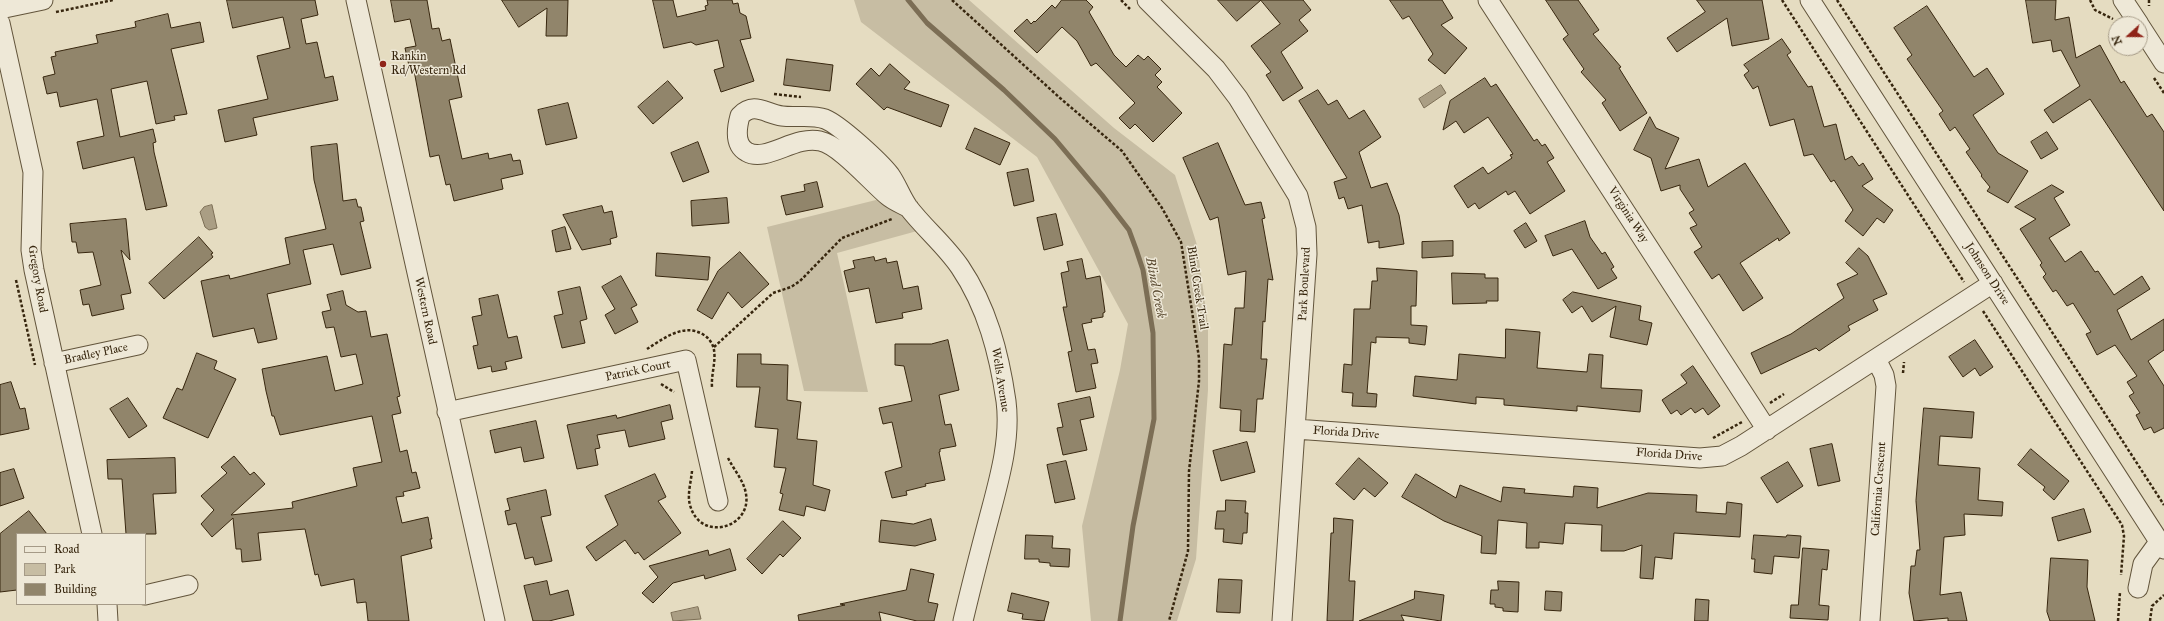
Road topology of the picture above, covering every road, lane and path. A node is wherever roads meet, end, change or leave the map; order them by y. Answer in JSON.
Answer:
{"nodes":[{"id":1,"x":114,"y":0,"type":"edge"},
{"id":2,"x":356,"y":0,"type":"edge"},
{"id":3,"x":952,"y":0,"type":"edge"},
{"id":4,"x":1121,"y":0,"type":"edge"},
{"id":5,"x":1488,"y":0,"type":"edge"},
{"id":6,"x":1782,"y":0,"type":"edge"},
{"id":7,"x":1810,"y":0,"type":"edge"},
{"id":8,"x":1838,"y":0,"type":"edge"},
{"id":9,"x":2090,"y":0,"type":"edge"},
{"id":10,"x":2123,"y":0,"type":"edge"},
{"id":11,"x":1140,"y":5,"type":"edge"},
{"id":12,"x":48,"y":7,"type":"edge"},
{"id":13,"x":0,"y":10,"type":"edge"},
{"id":14,"x":2133,"y":16,"type":"edge"},
{"id":15,"x":2108,"y":17,"type":"edge"},
{"id":16,"x":0,"y":23,"type":"edge"},
{"id":17,"x":2148,"y":39,"type":"edge"},
{"id":18,"x":2164,"y":63,"type":"edge"},
{"id":19,"x":771,"y":94,"type":"dead end"},
{"id":20,"x":803,"y":98,"type":"dead end"},
{"id":21,"x":902,"y":213,"type":"junction"},
{"id":22,"x":1964,"y":282,"type":"dead end"},
{"id":23,"x":1993,"y":283,"type":"junction"},
{"id":24,"x":1983,"y":312,"type":"dead end"},
{"id":25,"x":138,"y":345,"type":"dead end"},
{"id":26,"x":714,"y":347,"type":"junction"},
{"id":27,"x":642,"y":351,"type":"dead end"},
{"id":28,"x":1876,"y":360,"type":"junction"},
{"id":29,"x":54,"y":363,"type":"junction"},
{"id":30,"x":655,"y":384,"type":"dead end"},
{"id":31,"x":712,"y":391,"type":"dead end"},
{"id":32,"x":677,"y":394,"type":"dead end"},
{"id":33,"x":448,"y":412,"type":"junction"},
{"id":34,"x":1295,"y":429,"type":"junction"},
{"id":35,"x":1767,"y":430,"type":"junction"},
{"id":36,"x":727,"y":455,"type":"dead end"},
{"id":37,"x":692,"y":468,"type":"dead end"},
{"id":38,"x":718,"y":501,"type":"dead end"},
{"id":39,"x":2164,"y":505,"type":"edge"},
{"id":40,"x":2124,"y":530,"type":"dead end"},
{"id":41,"x":92,"y":533,"type":"edge"},
{"id":42,"x":2162,"y":545,"type":"edge"},
{"id":43,"x":188,"y":585,"type":"dead end"},
{"id":44,"x":2138,"y":588,"type":"dead end"},
{"id":45,"x":146,"y":595,"type":"edge"},
{"id":46,"x":2164,"y":595,"type":"edge"},
{"id":47,"x":107,"y":605,"type":"edge"},
{"id":48,"x":108,"y":621,"type":"edge"},
{"id":49,"x":495,"y":621,"type":"edge"},
{"id":50,"x":963,"y":621,"type":"edge"},
{"id":51,"x":1169,"y":621,"type":"edge"},
{"id":52,"x":1282,"y":621,"type":"edge"},
{"id":53,"x":1870,"y":621,"type":"edge"},
{"id":54,"x":2150,"y":621,"type":"edge"}],
"edges":[{"from":1,"to":12,"type":"path"},
{"from":2,"to":33,"type":"street","name":"Western Road"},
{"from":3,"to":51,"type":"path","name":"Blind Creek Trail"},
{"from":4,"to":11,"type":"path"},
{"from":5,"to":35,"type":"street","name":"Virginia Way"},
{"from":6,"to":22,"type":"path"},
{"from":7,"to":23,"type":"street","name":"Johnson Drive"},
{"from":8,"to":39,"type":"path"},
{"from":9,"to":15,"type":"path"},
{"from":10,"to":14,"type":"street"},
{"from":11,"to":34,"type":"street","name":"Park Boulevard"},
{"from":12,"to":13,"type":"street"},
{"from":16,"to":29,"type":"street","name":"Gregory Road"},
{"from":17,"to":18,"type":"street"},
{"from":19,"to":20,"type":"path"},
{"from":21,"to":21,"type":"street","name":"Wells Avenue"},
{"from":21,"to":26,"type":"path"},
{"from":21,"to":50,"type":"street","name":"Wells Avenue"},
{"from":23,"to":28,"type":"street","name":"Florida Drive"},
{"from":23,"to":42,"type":"street","name":"Johnson Drive"},
{"from":24,"to":40,"type":"path"},
{"from":25,"to":29,"type":"street","name":"Bradley Place"},
{"from":26,"to":27,"type":"path"},
{"from":26,"to":31,"type":"path"},
{"from":28,"to":35,"type":"street","name":"Florida Drive"},
{"from":28,"to":53,"type":"street","name":"California Crescent"},
{"from":29,"to":41,"type":"street","name":"Gregory Road"},
{"from":30,"to":32,"type":"path"},
{"from":33,"to":38,"type":"street","name":"Patrick Court"},
{"from":33,"to":49,"type":"street","name":"Western Road"},
{"from":34,"to":35,"type":"street","name":"Florida Drive"},
{"from":34,"to":52,"type":"street","name":"Park Boulevard"},
{"from":36,"to":37,"type":"path"},
{"from":42,"to":44,"type":"street"},
{"from":43,"to":45,"type":"street"},
{"from":46,"to":54,"type":"path"},
{"from":47,"to":48,"type":"street"}]}
